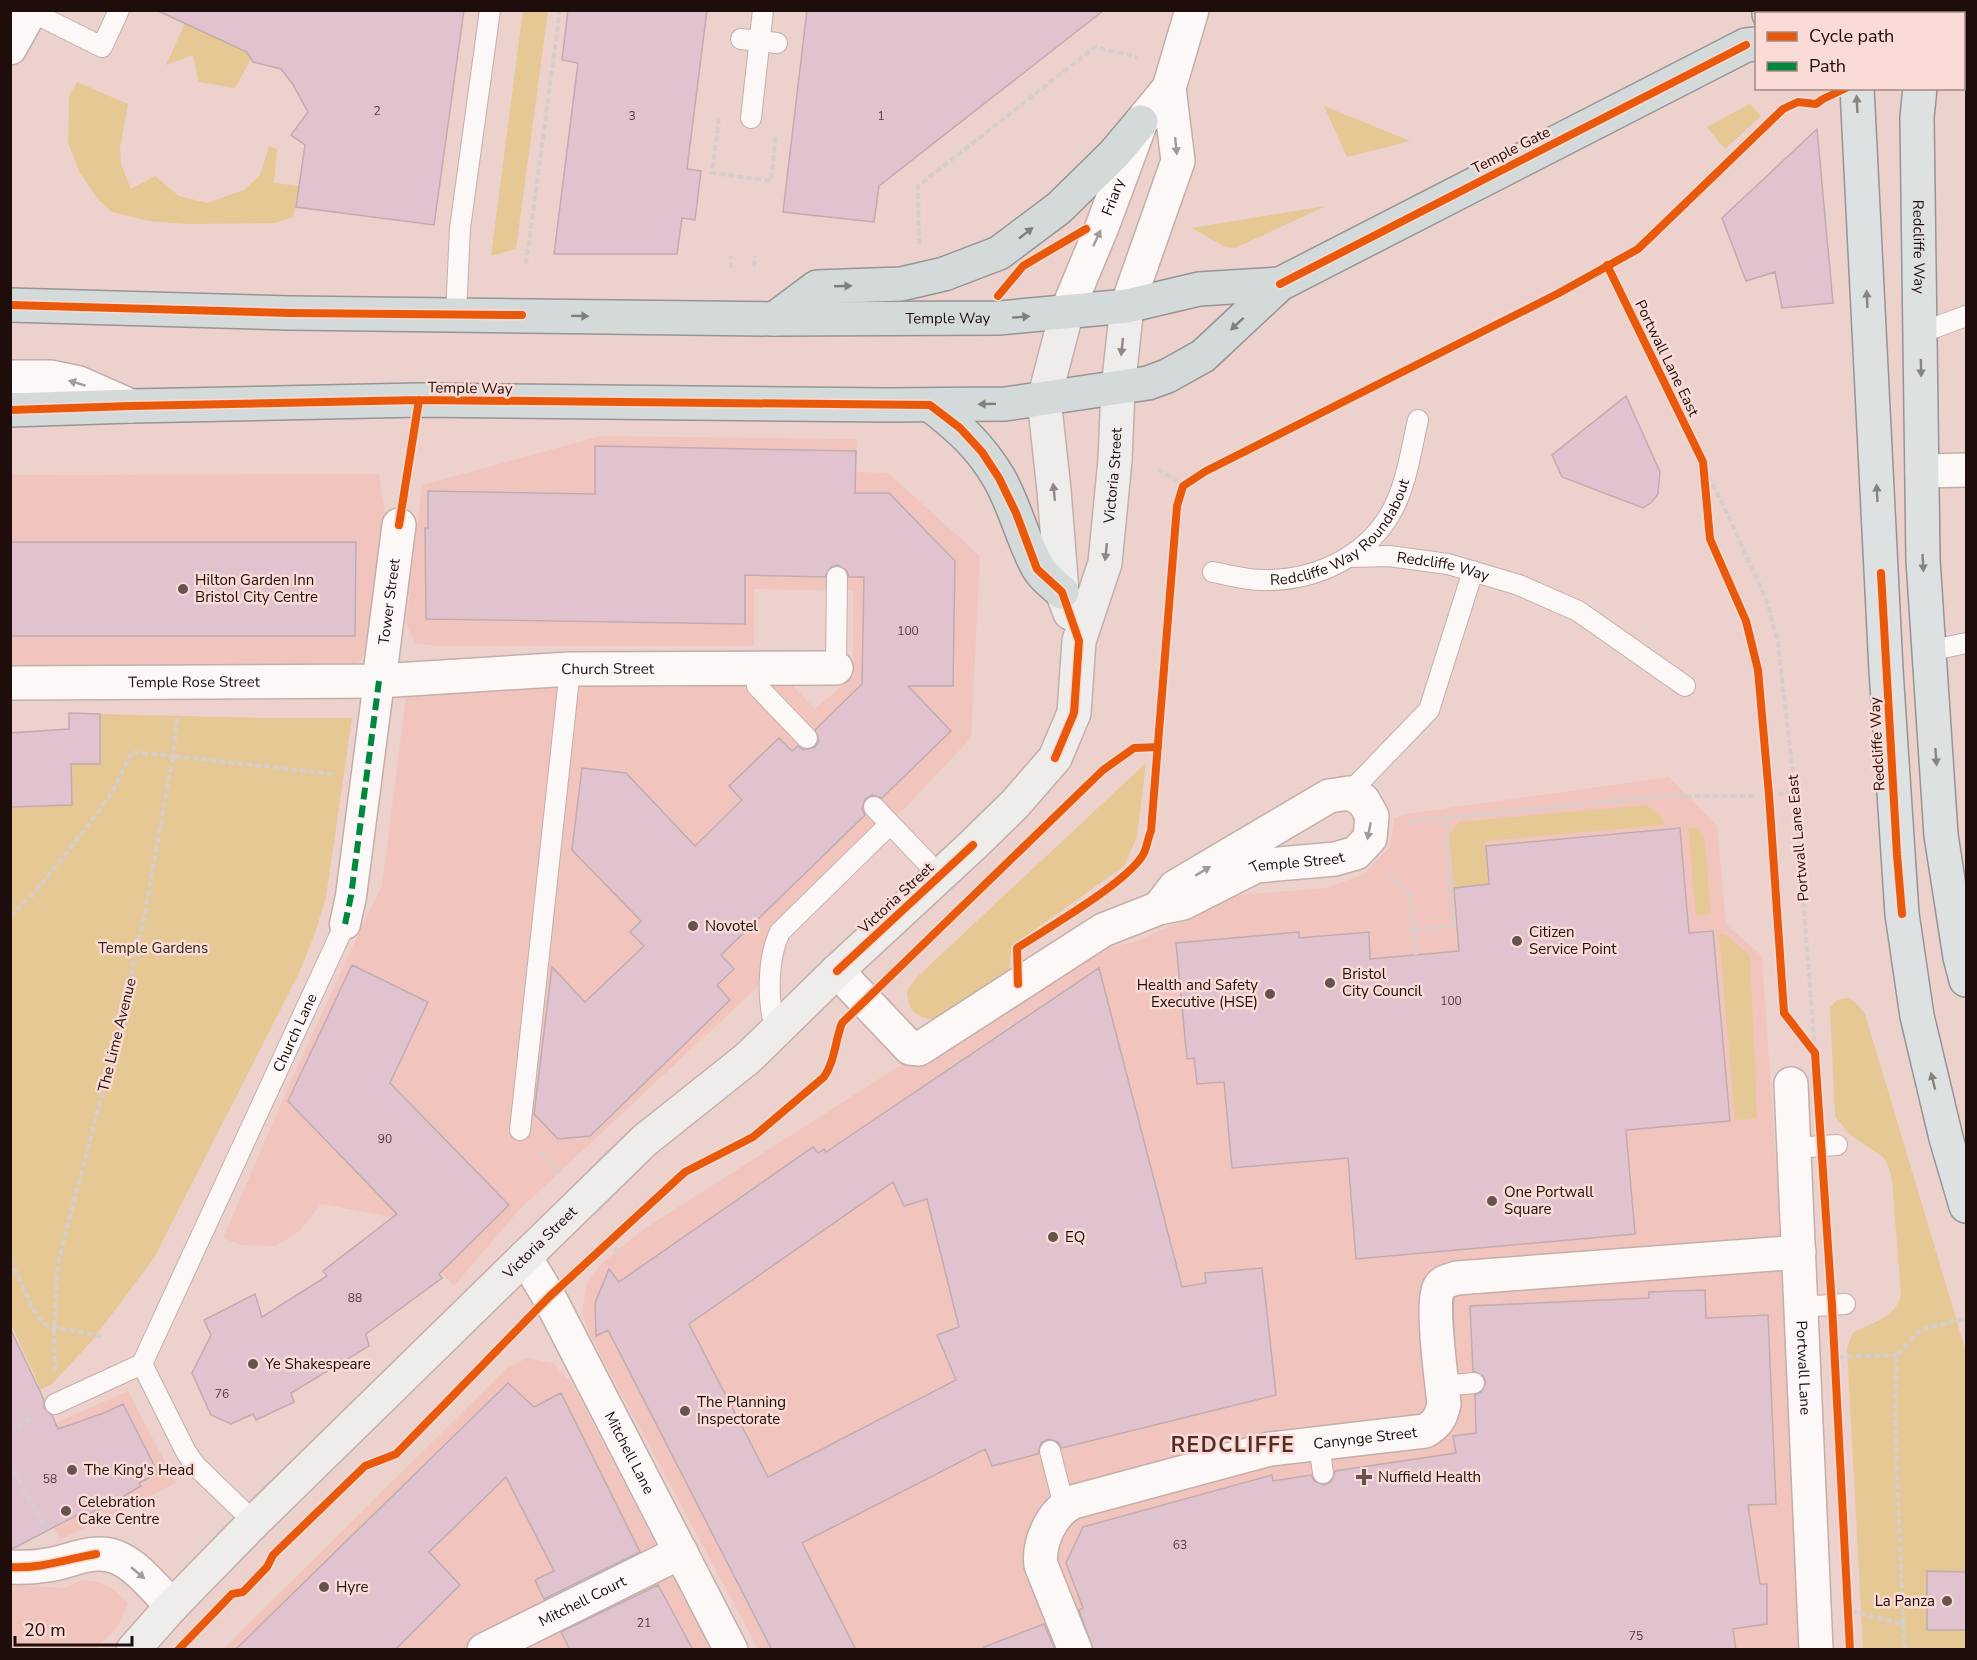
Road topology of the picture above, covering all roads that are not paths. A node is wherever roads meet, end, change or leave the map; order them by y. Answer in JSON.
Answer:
{"nodes":[{"id":1,"x":119,"y":10,"type":"edge"},
{"id":2,"x":490,"y":10,"type":"edge"},
{"id":3,"x":763,"y":10,"type":"edge"},
{"id":4,"x":1192,"y":10,"type":"edge"},
{"id":5,"x":1866,"y":10,"type":"edge"},
{"id":6,"x":31,"y":11,"type":"edge"},
{"id":7,"x":1861,"y":12,"type":"edge"},
{"id":8,"x":1753,"y":40,"type":"edge"},
{"id":9,"x":10,"y":48,"type":"edge"},
{"id":10,"x":1169,"y":88,"type":"junction"},
{"id":11,"x":1857,"y":90,"type":"edge"},
{"id":12,"x":1920,"y":90,"type":"edge"},
{"id":13,"x":751,"y":118,"type":"dead end"},
{"id":14,"x":1141,"y":122,"type":"junction"},
{"id":15,"x":1280,"y":284,"type":"junction"},
{"id":16,"x":10,"y":304,"type":"edge"},
{"id":17,"x":1127,"y":306,"type":"junction"},
{"id":18,"x":1067,"y":311,"type":"junction"},
{"id":19,"x":456,"y":314,"type":"junction"},
{"id":20,"x":1966,"y":316,"type":"edge"},
{"id":21,"x":774,"y":319,"type":"junction"},
{"id":22,"x":1920,"y":333,"type":"junction"},
{"id":23,"x":10,"y":377,"type":"edge"},
{"id":24,"x":1118,"y":389,"type":"junction"},
{"id":25,"x":1044,"y":399,"type":"junction"},
{"id":26,"x":930,"y":405,"type":"junction"},
{"id":27,"x":130,"y":406,"type":"junction"},
{"id":28,"x":10,"y":410,"type":"edge"},
{"id":29,"x":1418,"y":420,"type":"dead end"},
{"id":30,"x":1966,"y":470,"type":"edge"},
{"id":31,"x":1922,"y":471,"type":"junction"},
{"id":32,"x":399,"y":525,"type":"road end"},
{"id":33,"x":1350,"y":557,"type":"junction"},
{"id":34,"x":1473,"y":571,"type":"junction"},
{"id":35,"x":1213,"y":572,"type":"dead end"},
{"id":36,"x":837,"y":577,"type":"dead end"},
{"id":37,"x":1062,"y":592,"type":"junction"},
{"id":38,"x":1079,"y":641,"type":"junction"},
{"id":39,"x":1966,"y":643,"type":"edge"},
{"id":40,"x":1929,"y":651,"type":"junction"},
{"id":41,"x":836,"y":668,"type":"joint"},
{"id":42,"x":570,"y":669,"type":"junction"},
{"id":43,"x":757,"y":669,"type":"junction"},
{"id":44,"x":379,"y":681,"type":"junction"},
{"id":45,"x":10,"y":683,"type":"edge"},
{"id":46,"x":1685,"y":686,"type":"dead end"},
{"id":47,"x":807,"y":738,"type":"dead end"},
{"id":48,"x":1349,"y":793,"type":"junction"},
{"id":49,"x":874,"y":807,"type":"dead end"},
{"id":50,"x":890,"y":824,"type":"junction"},
{"id":51,"x":940,"y":876,"type":"junction"},
{"id":52,"x":1959,"y":904,"type":"edge"},
{"id":53,"x":1159,"y":908,"type":"junction"},
{"id":54,"x":345,"y":924,"type":"joint"},
{"id":55,"x":837,"y":972,"type":"junction"},
{"id":56,"x":1966,"y":980,"type":"edge"},
{"id":57,"x":776,"y":1030,"type":"junction"},
{"id":58,"x":1804,"y":1075,"type":"road end"},
{"id":59,"x":520,"y":1130,"type":"road end"},
{"id":60,"x":1837,"y":1144,"type":"dead end"},
{"id":61,"x":1794,"y":1148,"type":"junction"},
{"id":62,"x":1966,"y":1206,"type":"edge"},
{"id":63,"x":1799,"y":1252,"type":"junction"},
{"id":64,"x":525,"y":1257,"type":"junction"},
{"id":65,"x":142,"y":1364,"type":"junction"},
{"id":66,"x":55,"y":1404,"type":"dead end"},
{"id":67,"x":1050,"y":1451,"type":"dead end"},
{"id":68,"x":1064,"y":1506,"type":"junction"},
{"id":69,"x":254,"y":1522,"type":"junction"},
{"id":70,"x":681,"y":1552,"type":"junction"},
{"id":71,"x":10,"y":1567,"type":"edge"},
{"id":72,"x":171,"y":1606,"type":"junction"},
{"id":73,"x":1064,"y":1636,"type":"edge"},
{"id":74,"x":133,"y":1650,"type":"edge"},
{"id":75,"x":484,"y":1650,"type":"edge"},
{"id":76,"x":731,"y":1650,"type":"edge"},
{"id":77,"x":1816,"y":1650,"type":"edge"}],
"edges":[{"from":1,"to":6,"type":"lane"},
{"from":2,"to":19,"type":"lane"},
{"from":3,"to":13,"type":"lane"},
{"from":4,"to":10,"type":"street","name":"Friary"},
{"from":5,"to":7,"type":"highway"},
{"from":6,"to":9,"type":"street"},
{"from":8,"to":15,"type":"highway","name":"Temple Gate"},
{"from":10,"to":14,"type":"street","name":"Friary"},
{"from":10,"to":17,"type":"street","name":"Friary","one_way":true},
{"from":62,"to":11,"type":"main road","name":"Redcliffe Way","one_way":true},
{"from":12,"to":22,"type":"main road","name":"Redcliffe Way"},
{"from":18,"to":14,"type":"street","name":"Friary","one_way":true},
{"from":21,"to":14,"type":"highway","one_way":true},
{"from":15,"to":17,"type":"highway","name":"Temple Gate"},
{"from":15,"to":24,"type":"highway","name":"Temple Gate","one_way":true},
{"from":16,"to":19,"type":"highway","name":"Temple Way"},
{"from":17,"to":18,"type":"highway","name":"Temple Way"},
{"from":17,"to":24,"type":"main road","name":"Victoria Street","one_way":true},
{"from":21,"to":18,"type":"highway","name":"Temple Way","one_way":true},
{"from":18,"to":25,"type":"main road","name":"Victoria Street"},
{"from":19,"to":21,"type":"highway","name":"Temple Way","one_way":true},
{"from":20,"to":22,"type":"lane"},
{"from":22,"to":31,"type":"main road","name":"Redcliffe Way","one_way":true},
{"from":27,"to":23,"type":"street","one_way":true},
{"from":24,"to":25,"type":"highway","name":"Temple Way"},
{"from":24,"to":38,"type":"main road","name":"Victoria Street","one_way":true},
{"from":25,"to":26,"type":"highway","name":"Temple Way","one_way":true},
{"from":37,"to":25,"type":"main road","name":"Victoria Street","one_way":true},
{"from":26,"to":27,"type":"highway","name":"Temple Way"},
{"from":26,"to":37,"type":"highway"},
{"from":27,"to":28,"type":"highway","name":"Temple Way"},
{"from":29,"to":33,"type":"lane","name":"Redcliffe Way Roundabout"},
{"from":30,"to":31,"type":"street"},
{"from":31,"to":40,"type":"main road","name":"Redcliffe Way","one_way":true},
{"from":32,"to":44,"type":"street","name":"Tower Street"},
{"from":33,"to":34,"type":"lane","name":"Redcliffe Way"},
{"from":33,"to":35,"type":"lane","name":"Redcliffe Way Roundabout"},
{"from":34,"to":46,"type":"lane","name":"Redcliffe Way"},
{"from":34,"to":48,"type":"lane"},
{"from":36,"to":41,"type":"lane"},
{"from":37,"to":38,"type":"main road","name":"Victoria Street"},
{"from":38,"to":51,"type":"main road","name":"Victoria Street"},
{"from":39,"to":40,"type":"lane"},
{"from":40,"to":52,"type":"main road","name":"Redcliffe Way","one_way":true},
{"from":41,"to":43,"type":"street","name":"Church Street"},
{"from":42,"to":43,"type":"street","name":"Church Street"},
{"from":42,"to":44,"type":"street","name":"Church Street"},
{"from":42,"to":59,"type":"lane"},
{"from":43,"to":47,"type":"lane"},
{"from":44,"to":45,"type":"street","name":"Temple Rose Street"},
{"from":44,"to":54,"type":"street","name":"Church Lane"},
{"from":53,"to":48,"type":"street","name":"Temple Street","one_way":true},
{"from":48,"to":53,"type":"street","name":"Temple Street","one_way":true},
{"from":49,"to":50,"type":"lane"},
{"from":50,"to":51,"type":"lane"},
{"from":50,"to":57,"type":"lane"},
{"from":51,"to":55,"type":"main road","name":"Victoria Street"},
{"from":52,"to":56,"type":"main road","name":"Redcliffe Way"},
{"from":53,"to":55,"type":"street","name":"Temple Street"},
{"from":54,"to":65,"type":"lane","name":"Church Lane"},
{"from":55,"to":57,"type":"main road","name":"Victoria Street"},
{"from":57,"to":64,"type":"main road","name":"Victoria Street"},
{"from":58,"to":61,"type":"street","name":"Portwall Lane"},
{"from":60,"to":61,"type":"lane"},
{"from":61,"to":63,"type":"street","name":"Portwall Lane"},
{"from":63,"to":68,"type":"street","name":"Canynge Street"},
{"from":63,"to":77,"type":"street","name":"Portwall Lane"},
{"from":64,"to":69,"type":"main road","name":"Victoria Street"},
{"from":64,"to":70,"type":"street","name":"Mitchell Lane"},
{"from":65,"to":66,"type":"lane"},
{"from":65,"to":69,"type":"lane"},
{"from":67,"to":68,"type":"lane"},
{"from":68,"to":73,"type":"street"},
{"from":69,"to":72,"type":"main road","name":"Victoria Street"},
{"from":70,"to":75,"type":"street","name":"Mitchell Court"},
{"from":70,"to":76,"type":"street","name":"Mitchell Lane"},
{"from":71,"to":72,"type":"street","one_way":true},
{"from":72,"to":74,"type":"main road","name":"Victoria Street"}]}
